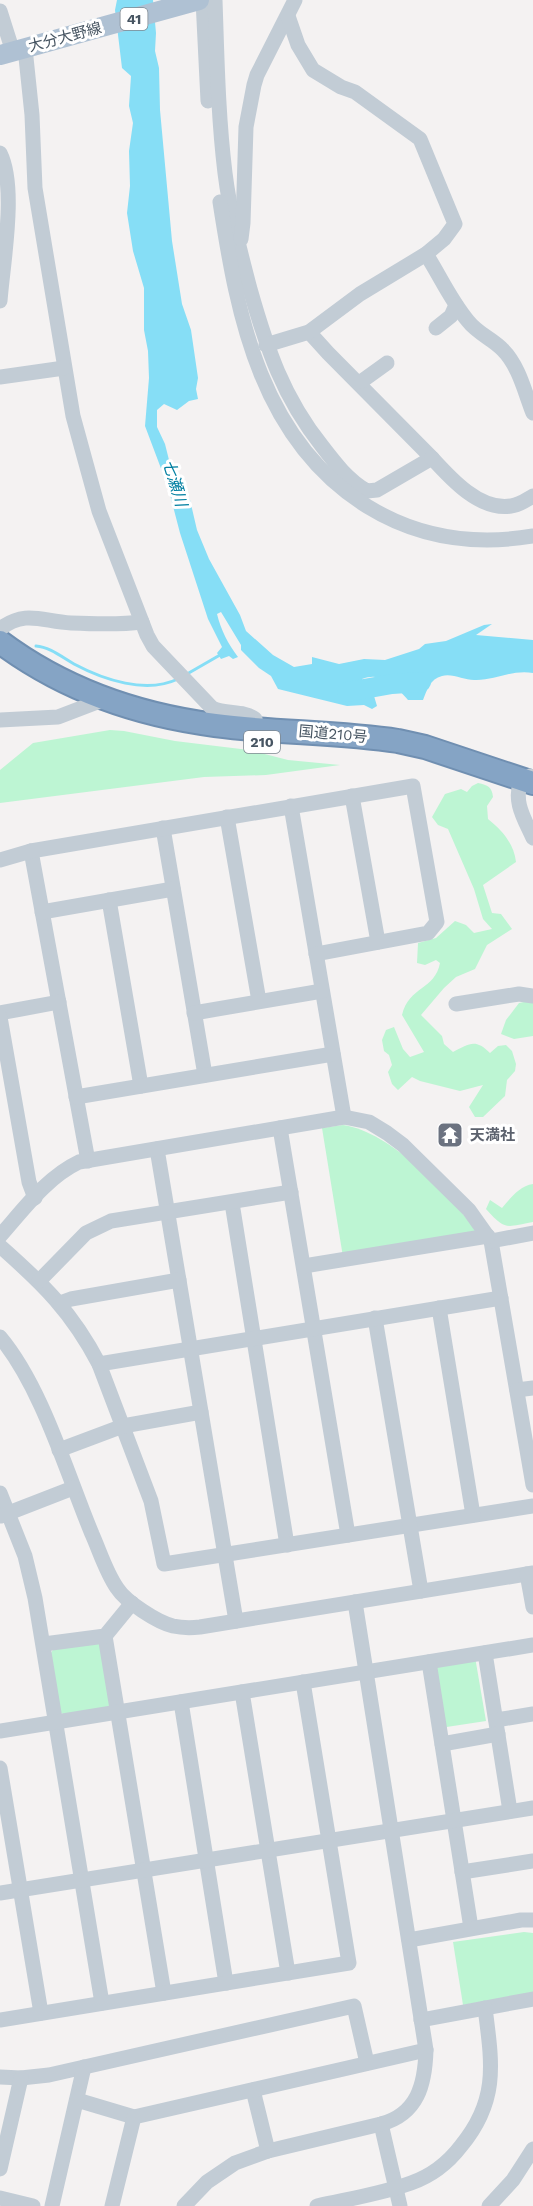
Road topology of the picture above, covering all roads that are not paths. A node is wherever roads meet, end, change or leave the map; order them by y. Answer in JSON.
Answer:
{"nodes":[{"id":1,"x":1,"y":0,"type":"edge"},
{"id":2,"x":201,"y":0,"type":"edge"},
{"id":3,"x":215,"y":0,"type":"edge"},
{"id":4,"x":295,"y":0,"type":"edge"},
{"id":5,"x":288,"y":16,"type":"junction"},
{"id":6,"x":3,"y":18,"type":"edge"},
{"id":7,"x":13,"y":52,"type":"edge"},
{"id":8,"x":0,"y":153,"type":"edge"},
{"id":9,"x":238,"y":246,"type":"junction"},
{"id":10,"x":426,"y":254,"type":"junction"},
{"id":11,"x":0,"y":301,"type":"edge"},
{"id":12,"x":456,"y":305,"type":"junction"},
{"id":13,"x":436,"y":328,"type":"dead end"},
{"id":14,"x":309,"y":332,"type":"junction"},
{"id":15,"x":266,"y":345,"type":"junction"},
{"id":16,"x":387,"y":363,"type":"dead end"},
{"id":17,"x":64,"y":368,"type":"junction"},
{"id":18,"x":0,"y":369,"type":"edge"},
{"id":19,"x":0,"y":377,"type":"edge"},
{"id":20,"x":362,"y":381,"type":"dead end"},
{"id":21,"x":533,"y":413,"type":"edge"},
{"id":22,"x":432,"y":458,"type":"junction"},
{"id":23,"x":533,"y":496,"type":"edge"},
{"id":24,"x":533,"y":536,"type":"edge"},
{"id":25,"x":142,"y":622,"type":"junction"},
{"id":26,"x":0,"y":629,"type":"edge"},
{"id":27,"x":0,"y":642,"type":"edge"},
{"id":28,"x":0,"y":659,"type":"edge"},
{"id":29,"x":96,"y":703,"type":"junction"},
{"id":30,"x":0,"y":720,"type":"edge"},
{"id":31,"x":257,"y":728,"type":"junction"},
{"id":32,"x":527,"y":785,"type":"edge"},
{"id":33,"x":352,"y":796,"type":"junction"},
{"id":34,"x":291,"y":806,"type":"junction"},
{"id":35,"x":227,"y":817,"type":"junction"},
{"id":36,"x":163,"y":828,"type":"junction"},
{"id":37,"x":533,"y":838,"type":"edge"},
{"id":38,"x":31,"y":851,"type":"junction"},
{"id":39,"x":0,"y":860,"type":"edge"},
{"id":40,"x":173,"y":889,"type":"junction"},
{"id":41,"x":109,"y":900,"type":"junction"},
{"id":42,"x":42,"y":912,"type":"junction"},
{"id":43,"x":378,"y":942,"type":"junction"},
{"id":44,"x":316,"y":954,"type":"junction"},
{"id":45,"x":322,"y":991,"type":"junction"},
{"id":46,"x":533,"y":996,"type":"edge"},
{"id":47,"x":259,"y":1001,"type":"junction"},
{"id":48,"x":59,"y":1002,"type":"junction"},
{"id":49,"x":456,"y":1004,"type":"dead end"},
{"id":50,"x":194,"y":1013,"type":"junction"},
{"id":51,"x":0,"y":1015,"type":"edge"},
{"id":52,"x":333,"y":1054,"type":"junction"},
{"id":53,"x":205,"y":1075,"type":"junction"},
{"id":54,"x":141,"y":1086,"type":"junction"},
{"id":55,"x":76,"y":1097,"type":"junction"},
{"id":56,"x":344,"y":1117,"type":"junction"},
{"id":57,"x":280,"y":1128,"type":"junction"},
{"id":58,"x":157,"y":1149,"type":"junction"},
{"id":59,"x":88,"y":1161,"type":"junction"},
{"id":60,"x":291,"y":1192,"type":"junction"},
{"id":61,"x":35,"y":1198,"type":"junction"},
{"id":62,"x":232,"y":1203,"type":"junction"},
{"id":63,"x":168,"y":1212,"type":"junction"},
{"id":64,"x":533,"y":1233,"type":"edge"},
{"id":65,"x":0,"y":1236,"type":"edge"},
{"id":66,"x":490,"y":1238,"type":"junction"},
{"id":67,"x":0,"y":1246,"type":"edge"},
{"id":68,"x":304,"y":1266,"type":"junction"},
{"id":69,"x":179,"y":1280,"type":"junction"},
{"id":70,"x":39,"y":1281,"type":"junction"},
{"id":71,"x":501,"y":1298,"type":"junction"},
{"id":72,"x":60,"y":1303,"type":"junction"},
{"id":73,"x":438,"y":1308,"type":"junction"},
{"id":74,"x":375,"y":1318,"type":"junction"},
{"id":75,"x":314,"y":1328,"type":"junction"},
{"id":76,"x":0,"y":1337,"type":"edge"},
{"id":77,"x":253,"y":1338,"type":"junction"},
{"id":78,"x":190,"y":1349,"type":"junction"},
{"id":79,"x":99,"y":1364,"type":"junction"},
{"id":80,"x":533,"y":1388,"type":"edge"},
{"id":81,"x":523,"y":1399,"type":"edge"},
{"id":82,"x":201,"y":1412,"type":"junction"},
{"id":83,"x":123,"y":1426,"type":"junction"},
{"id":84,"x":58,"y":1450,"type":"junction"},
{"id":85,"x":533,"y":1485,"type":"edge"},
{"id":86,"x":73,"y":1488,"type":"junction"},
{"id":87,"x":0,"y":1493,"type":"edge"},
{"id":88,"x":533,"y":1506,"type":"edge"},
{"id":89,"x":4,"y":1515,"type":"edge"},
{"id":90,"x":473,"y":1515,"type":"junction"},
{"id":91,"x":410,"y":1525,"type":"junction"},
{"id":92,"x":348,"y":1535,"type":"junction"},
{"id":93,"x":287,"y":1545,"type":"junction"},
{"id":94,"x":225,"y":1555,"type":"junction"},
{"id":95,"x":530,"y":1573,"type":"edge"},
{"id":96,"x":421,"y":1591,"type":"junction"},
{"id":97,"x":355,"y":1602,"type":"junction"},
{"id":98,"x":132,"y":1603,"type":"junction"},
{"id":99,"x":533,"y":1607,"type":"edge"},
{"id":100,"x":236,"y":1621,"type":"junction"},
{"id":101,"x":105,"y":1635,"type":"junction"},
{"id":102,"x":44,"y":1644,"type":"junction"},
{"id":103,"x":533,"y":1645,"type":"edge"},
{"id":104,"x":485,"y":1653,"type":"junction"},
{"id":105,"x":429,"y":1662,"type":"junction"},
{"id":106,"x":366,"y":1672,"type":"junction"},
{"id":107,"x":303,"y":1682,"type":"junction"},
{"id":108,"x":242,"y":1692,"type":"junction"},
{"id":109,"x":181,"y":1702,"type":"junction"},
{"id":110,"x":117,"y":1712,"type":"junction"},
{"id":111,"x":533,"y":1714,"type":"edge"},
{"id":112,"x":57,"y":1722,"type":"junction"},
{"id":113,"x":497,"y":1727,"type":"junction"},
{"id":114,"x":0,"y":1731,"type":"edge"},
{"id":115,"x":442,"y":1744,"type":"junction"},
{"id":116,"x":0,"y":1768,"type":"edge"},
{"id":117,"x":533,"y":1808,"type":"edge"},
{"id":118,"x":510,"y":1811,"type":"junction"},
{"id":119,"x":454,"y":1821,"type":"junction"},
{"id":120,"x":392,"y":1830,"type":"junction"},
{"id":121,"x":329,"y":1840,"type":"junction"},
{"id":122,"x":267,"y":1850,"type":"junction"},
{"id":123,"x":206,"y":1860,"type":"junction"},
{"id":124,"x":533,"y":1862,"type":"edge"},
{"id":125,"x":144,"y":1870,"type":"junction"},
{"id":126,"x":462,"y":1872,"type":"junction"},
{"id":127,"x":82,"y":1880,"type":"junction"},
{"id":128,"x":20,"y":1890,"type":"junction"},
{"id":129,"x":0,"y":1893,"type":"edge"},
{"id":130,"x":533,"y":1920,"type":"edge"},
{"id":131,"x":471,"y":1928,"type":"junction"},
{"id":132,"x":409,"y":1940,"type":"junction"},
{"id":133,"x":288,"y":1973,"type":"junction"},
{"id":134,"x":226,"y":1983,"type":"junction"},
{"id":135,"x":164,"y":1993,"type":"junction"},
{"id":136,"x":533,"y":1998,"type":"edge"},
{"id":137,"x":102,"y":2003,"type":"junction"},
{"id":138,"x":485,"y":2008,"type":"junction"},
{"id":139,"x":41,"y":2013,"type":"junction"},
{"id":140,"x":0,"y":2020,"type":"edge"},
{"id":141,"x":422,"y":2020,"type":"junction"},
{"id":142,"x":426,"y":2050,"type":"junction"},
{"id":143,"x":367,"y":2063,"type":"junction"},
{"id":144,"x":84,"y":2067,"type":"junction"},
{"id":145,"x":0,"y":2077,"type":"edge"},
{"id":146,"x":21,"y":2078,"type":"junction"},
{"id":147,"x":253,"y":2090,"type":"junction"},
{"id":148,"x":77,"y":2100,"type":"junction"},
{"id":149,"x":134,"y":2117,"type":"junction"},
{"id":150,"x":381,"y":2124,"type":"junction"},
{"id":151,"x":268,"y":2151,"type":"junction"},
{"id":152,"x":531,"y":2155,"type":"edge"},
{"id":153,"x":0,"y":2169,"type":"edge"},
{"id":154,"x":396,"y":2188,"type":"junction"},
{"id":155,"x":0,"y":2199,"type":"edge"},
{"id":156,"x":112,"y":2204,"type":"edge"},
{"id":157,"x":33,"y":2206,"type":"edge"},
{"id":158,"x":52,"y":2206,"type":"edge"},
{"id":159,"x":129,"y":2206,"type":"edge"},
{"id":160,"x":184,"y":2206,"type":"edge"},
{"id":161,"x":317,"y":2206,"type":"edge"},
{"id":162,"x":400,"y":2206,"type":"edge"},
{"id":163,"x":490,"y":2206,"type":"edge"}],
"edges":[{"from":1,"to":6,"type":"street"},
{"from":2,"to":7,"type":"main road","name":"大分大野線","number":"41"},
{"from":2,"to":24,"type":"street"},
{"from":3,"to":9,"type":"street"},
{"from":4,"to":5,"type":"street"},
{"from":5,"to":9,"type":"street"},
{"from":5,"to":10,"type":"street"},
{"from":6,"to":7,"type":"street"},
{"from":7,"to":17,"type":"street"},
{"from":8,"to":11,"type":"street"},
{"from":9,"to":15,"type":"street"},
{"from":10,"to":12,"type":"street"},
{"from":10,"to":14,"type":"street"},
{"from":12,"to":13,"type":"street"},
{"from":12,"to":21,"type":"street"},
{"from":14,"to":15,"type":"street"},
{"from":14,"to":22,"type":"street"},
{"from":15,"to":22,"type":"street"},
{"from":16,"to":20,"type":"street"},
{"from":17,"to":19,"type":"street"},
{"from":17,"to":25,"type":"street"},
{"from":18,"to":19,"type":"street"},
{"from":22,"to":23,"type":"street"},
{"from":25,"to":26,"type":"street"},
{"from":25,"to":31,"type":"street"},
{"from":27,"to":29,"type":"highway","name":"国道210号","number":"210"},
{"from":28,"to":29,"type":"highway","name":"国道210号","number":"210"},
{"from":29,"to":30,"type":"street"},
{"from":29,"to":31,"type":"highway","name":"国道210号","number":"210"},
{"from":29,"to":32,"type":"highway","name":"国道210号","number":"210"},
{"from":31,"to":32,"type":"highway","name":"国道210号","number":"210"},
{"from":32,"to":37,"type":"street"},
{"from":33,"to":34,"type":"street"},
{"from":33,"to":43,"type":"street"},
{"from":33,"to":43,"type":"street"},
{"from":34,"to":35,"type":"street"},
{"from":34,"to":44,"type":"street"},
{"from":35,"to":36,"type":"street"},
{"from":35,"to":47,"type":"street"},
{"from":36,"to":38,"type":"street"},
{"from":36,"to":40,"type":"street"},
{"from":38,"to":39,"type":"street"},
{"from":38,"to":42,"type":"street"},
{"from":40,"to":41,"type":"street"},
{"from":40,"to":50,"type":"street"},
{"from":41,"to":42,"type":"street"},
{"from":41,"to":54,"type":"street"},
{"from":42,"to":48,"type":"street"},
{"from":43,"to":44,"type":"street"},
{"from":44,"to":45,"type":"street"},
{"from":45,"to":47,"type":"street"},
{"from":45,"to":52,"type":"street"},
{"from":46,"to":49,"type":"street"},
{"from":47,"to":50,"type":"street"},
{"from":48,"to":51,"type":"street"},
{"from":48,"to":55,"type":"street"},
{"from":50,"to":53,"type":"street"},
{"from":51,"to":61,"type":"street"},
{"from":52,"to":53,"type":"street"},
{"from":52,"to":56,"type":"street"},
{"from":53,"to":54,"type":"street"},
{"from":54,"to":55,"type":"street"},
{"from":55,"to":59,"type":"street"},
{"from":56,"to":57,"type":"street"},
{"from":56,"to":66,"type":"street"},
{"from":57,"to":58,"type":"street"},
{"from":57,"to":60,"type":"street"},
{"from":58,"to":59,"type":"street"},
{"from":58,"to":63,"type":"street"},
{"from":59,"to":61,"type":"street"},
{"from":60,"to":62,"type":"street"},
{"from":60,"to":68,"type":"street"},
{"from":61,"to":65,"type":"street"},
{"from":62,"to":63,"type":"street"},
{"from":62,"to":77,"type":"street"},
{"from":63,"to":69,"type":"street"},
{"from":63,"to":70,"type":"street"},
{"from":64,"to":66,"type":"street"},
{"from":66,"to":68,"type":"street"},
{"from":66,"to":71,"type":"street"},
{"from":67,"to":70,"type":"street"},
{"from":68,"to":75,"type":"street"},
{"from":69,"to":72,"type":"street"},
{"from":69,"to":78,"type":"street"},
{"from":70,"to":72,"type":"street"},
{"from":71,"to":73,"type":"street"},
{"from":71,"to":81,"type":"street"},
{"from":72,"to":79,"type":"street"},
{"from":73,"to":74,"type":"street"},
{"from":73,"to":90,"type":"street"},
{"from":74,"to":75,"type":"street"},
{"from":74,"to":91,"type":"street"},
{"from":75,"to":77,"type":"street"},
{"from":75,"to":92,"type":"street"},
{"from":76,"to":84,"type":"street"},
{"from":77,"to":78,"type":"street"},
{"from":77,"to":93,"type":"street"},
{"from":78,"to":79,"type":"street"},
{"from":78,"to":82,"type":"street"},
{"from":79,"to":83,"type":"street"},
{"from":80,"to":81,"type":"street"},
{"from":81,"to":85,"type":"street"},
{"from":82,"to":83,"type":"street"},
{"from":82,"to":94,"type":"street"},
{"from":83,"to":84,"type":"street"},
{"from":83,"to":94,"type":"street"},
{"from":84,"to":86,"type":"street"},
{"from":86,"to":89,"type":"street"},
{"from":86,"to":98,"type":"street"},
{"from":87,"to":89,"type":"street"},
{"from":88,"to":90,"type":"street"},
{"from":89,"to":102,"type":"street"},
{"from":90,"to":91,"type":"street"},
{"from":91,"to":92,"type":"street"},
{"from":91,"to":96,"type":"street"},
{"from":92,"to":93,"type":"street"},
{"from":93,"to":94,"type":"street"},
{"from":94,"to":100,"type":"street"},
{"from":95,"to":96,"type":"street"},
{"from":95,"to":99,"type":"street"},
{"from":96,"to":97,"type":"street"},
{"from":97,"to":100,"type":"street"},
{"from":97,"to":106,"type":"street"},
{"from":98,"to":100,"type":"street"},
{"from":98,"to":101,"type":"street"},
{"from":101,"to":102,"type":"street"},
{"from":101,"to":110,"type":"street"},
{"from":102,"to":112,"type":"street"},
{"from":103,"to":104,"type":"street"},
{"from":104,"to":105,"type":"street"},
{"from":104,"to":113,"type":"street"},
{"from":105,"to":106,"type":"street"},
{"from":105,"to":115,"type":"street"},
{"from":106,"to":107,"type":"street"},
{"from":106,"to":120,"type":"street"},
{"from":107,"to":108,"type":"street"},
{"from":107,"to":121,"type":"street"},
{"from":108,"to":109,"type":"street"},
{"from":108,"to":122,"type":"street"},
{"from":109,"to":110,"type":"street"},
{"from":109,"to":123,"type":"street"},
{"from":110,"to":112,"type":"street"},
{"from":110,"to":125,"type":"street"},
{"from":111,"to":113,"type":"street"},
{"from":112,"to":114,"type":"street"},
{"from":112,"to":127,"type":"street"},
{"from":113,"to":115,"type":"street"},
{"from":113,"to":118,"type":"street"},
{"from":115,"to":119,"type":"street"},
{"from":116,"to":128,"type":"street"},
{"from":117,"to":118,"type":"street"},
{"from":118,"to":119,"type":"street"},
{"from":119,"to":120,"type":"street"},
{"from":119,"to":126,"type":"street"},
{"from":120,"to":121,"type":"street"},
{"from":120,"to":132,"type":"street"},
{"from":121,"to":122,"type":"street"},
{"from":121,"to":133,"type":"street"},
{"from":122,"to":123,"type":"street"},
{"from":122,"to":133,"type":"street"},
{"from":123,"to":125,"type":"street"},
{"from":123,"to":134,"type":"street"},
{"from":124,"to":126,"type":"street"},
{"from":125,"to":127,"type":"street"},
{"from":125,"to":135,"type":"street"},
{"from":126,"to":131,"type":"street"},
{"from":127,"to":128,"type":"street"},
{"from":127,"to":137,"type":"street"},
{"from":128,"to":129,"type":"street"},
{"from":128,"to":139,"type":"street"},
{"from":130,"to":131,"type":"street"},
{"from":131,"to":132,"type":"street"},
{"from":132,"to":141,"type":"street"},
{"from":133,"to":134,"type":"street"},
{"from":134,"to":135,"type":"street"},
{"from":135,"to":137,"type":"street"},
{"from":136,"to":138,"type":"street"},
{"from":137,"to":139,"type":"street"},
{"from":138,"to":141,"type":"street"},
{"from":138,"to":154,"type":"street"},
{"from":139,"to":140,"type":"street"},
{"from":141,"to":142,"type":"street"},
{"from":142,"to":143,"type":"street"},
{"from":142,"to":150,"type":"street"},
{"from":143,"to":144,"type":"street"},
{"from":143,"to":147,"type":"street"},
{"from":144,"to":146,"type":"street"},
{"from":144,"to":148,"type":"street"},
{"from":145,"to":146,"type":"street"},
{"from":146,"to":153,"type":"street"},
{"from":147,"to":149,"type":"street"},
{"from":147,"to":151,"type":"street"},
{"from":148,"to":149,"type":"street"},
{"from":148,"to":158,"type":"street"},
{"from":149,"to":156,"type":"street"},
{"from":150,"to":151,"type":"street"},
{"from":150,"to":154,"type":"street"},
{"from":151,"to":160,"type":"street"},
{"from":152,"to":163,"type":"street"},
{"from":154,"to":161,"type":"street"},
{"from":154,"to":162,"type":"street"},
{"from":155,"to":157,"type":"street"},
{"from":156,"to":159,"type":"street"}]}
